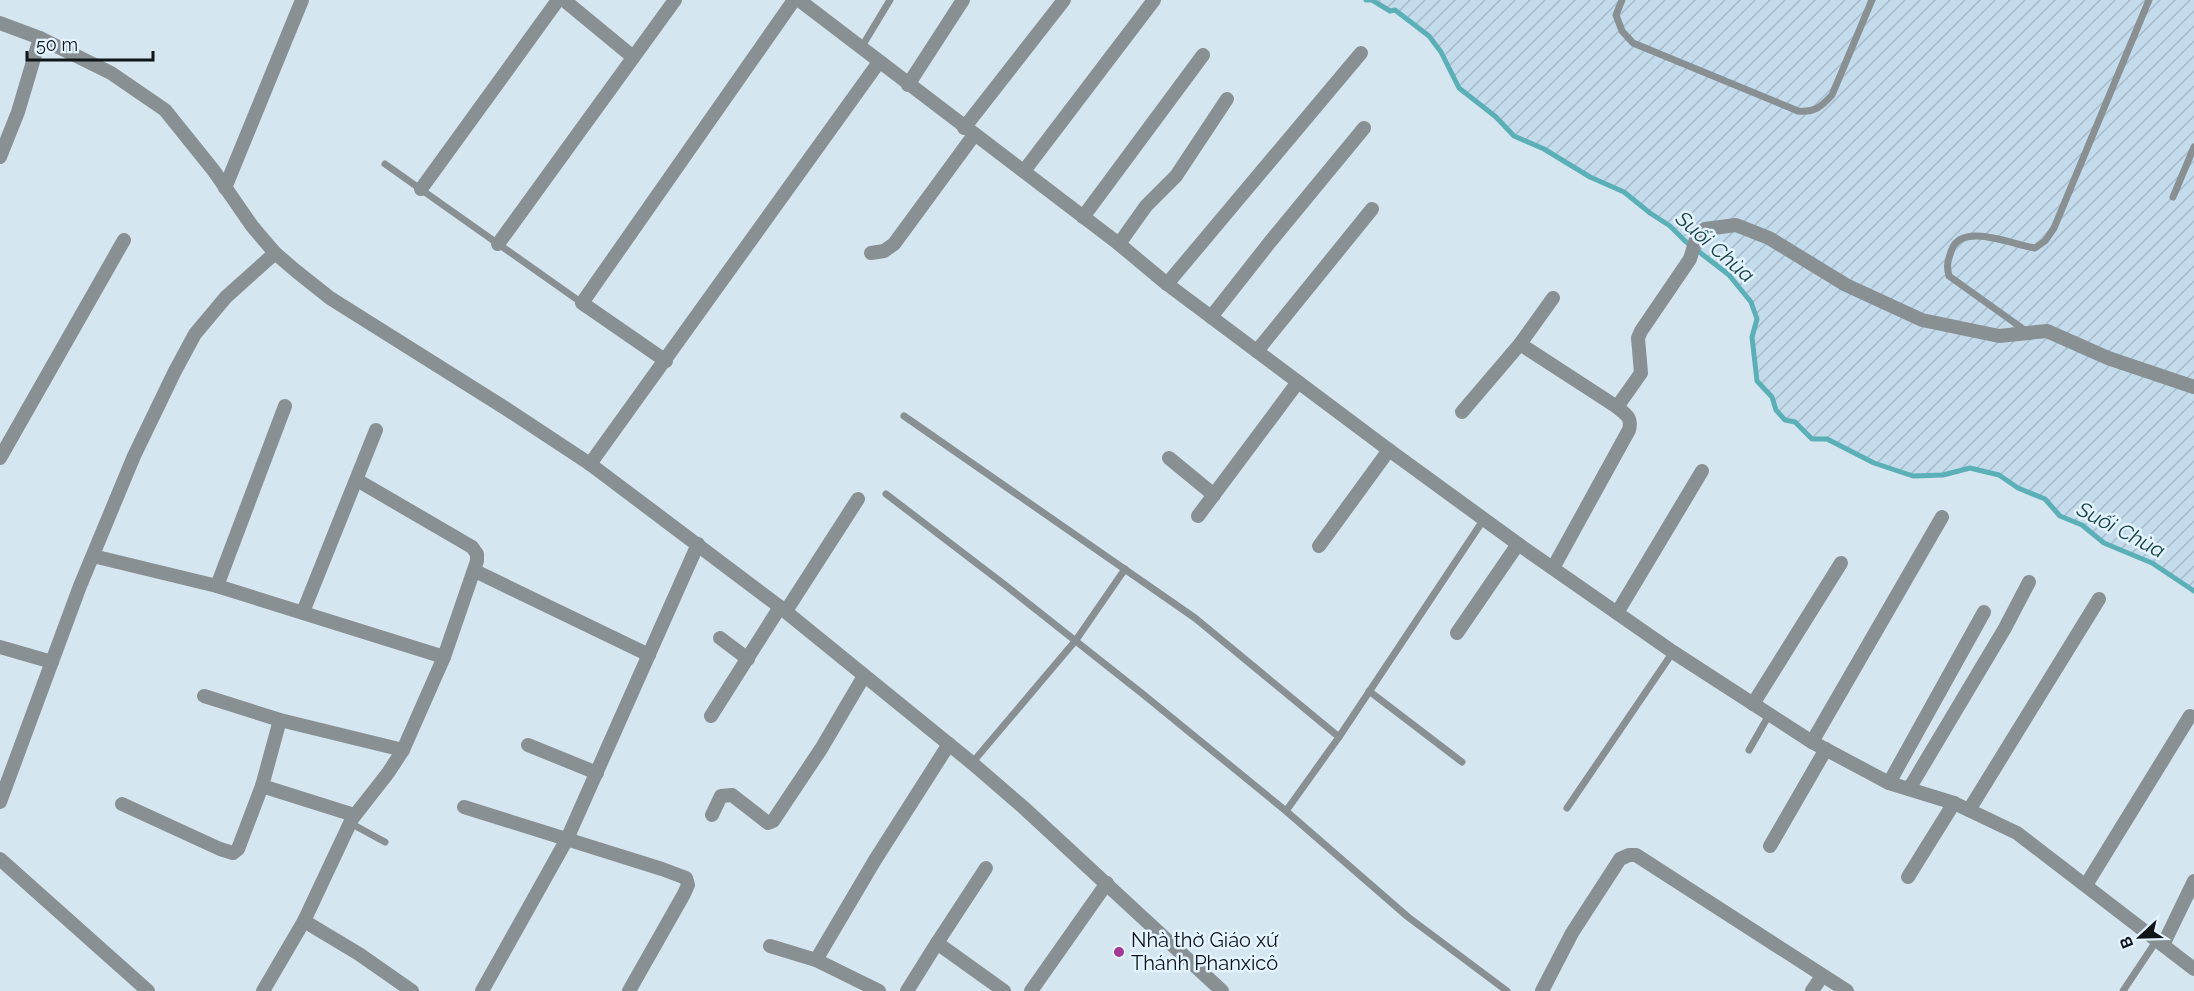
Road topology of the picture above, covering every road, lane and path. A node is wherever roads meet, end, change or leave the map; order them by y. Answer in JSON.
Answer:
{"nodes":[{"id":1,"x":302,"y":0,"type":"edge"},
{"id":2,"x":558,"y":0,"type":"edge"},
{"id":3,"x":564,"y":0,"type":"edge"},
{"id":4,"x":675,"y":0,"type":"edge"},
{"id":5,"x":794,"y":0,"type":"edge"},
{"id":6,"x":799,"y":0,"type":"edge"},
{"id":7,"x":890,"y":0,"type":"edge"},
{"id":8,"x":963,"y":0,"type":"edge"},
{"id":9,"x":1064,"y":0,"type":"edge"},
{"id":10,"x":1154,"y":0,"type":"edge"},
{"id":11,"x":1622,"y":0,"type":"edge"},
{"id":12,"x":1872,"y":0,"type":"edge"},
{"id":13,"x":2149,"y":0,"type":"edge"},
{"id":14,"x":0,"y":23,"type":"edge"},
{"id":15,"x":39,"y":38,"type":"junction"},
{"id":16,"x":861,"y":48,"type":"junction"},
{"id":17,"x":1361,"y":53,"type":"dead end"},
{"id":18,"x":1203,"y":56,"type":"dead end"},
{"id":19,"x":633,"y":57,"type":"junction"},
{"id":20,"x":879,"y":62,"type":"junction"},
{"id":21,"x":908,"y":85,"type":"junction"},
{"id":22,"x":1227,"y":99,"type":"dead end"},
{"id":23,"x":1364,"y":128,"type":"dead end"},
{"id":24,"x":969,"y":131,"type":"junction"},
{"id":25,"x":2194,"y":147,"type":"edge"},
{"id":26,"x":0,"y":157,"type":"edge"},
{"id":27,"x":385,"y":164,"type":"dead end"},
{"id":28,"x":1024,"y":171,"type":"junction"},
{"id":29,"x":225,"y":188,"type":"junction"},
{"id":30,"x":421,"y":189,"type":"junction"},
{"id":31,"x":2173,"y":197,"type":"dead end"},
{"id":32,"x":1372,"y":209,"type":"dead end"},
{"id":33,"x":1083,"y":217,"type":"junction"},
{"id":34,"x":124,"y":240,"type":"dead end"},
{"id":35,"x":498,"y":244,"type":"junction"},
{"id":36,"x":1119,"y":244,"type":"junction"},
{"id":37,"x":275,"y":253,"type":"junction"},
{"id":38,"x":871,"y":253,"type":"dead end"},
{"id":39,"x":1167,"y":284,"type":"junction"},
{"id":40,"x":1553,"y":298,"type":"dead end"},
{"id":41,"x":582,"y":303,"type":"junction"},
{"id":42,"x":1211,"y":316,"type":"junction"},
{"id":43,"x":2028,"y":333,"type":"junction"},
{"id":44,"x":1520,"y":344,"type":"junction"},
{"id":45,"x":1257,"y":351,"type":"junction"},
{"id":46,"x":666,"y":361,"type":"junction"},
{"id":47,"x":1298,"y":382,"type":"junction"},
{"id":48,"x":2194,"y":387,"type":"edge"},
{"id":49,"x":285,"y":406,"type":"dead end"},
{"id":50,"x":1617,"y":407,"type":"junction"},
{"id":51,"x":1462,"y":412,"type":"dead end"},
{"id":52,"x":904,"y":416,"type":"dead end"},
{"id":53,"x":376,"y":430,"type":"dead end"},
{"id":54,"x":1389,"y":450,"type":"junction"},
{"id":55,"x":0,"y":458,"type":"edge"},
{"id":56,"x":1169,"y":458,"type":"dead end"},
{"id":57,"x":590,"y":464,"type":"junction"},
{"id":58,"x":1702,"y":471,"type":"dead end"},
{"id":59,"x":357,"y":480,"type":"junction"},
{"id":60,"x":885,"y":494,"type":"dead end"},
{"id":61,"x":1214,"y":495,"type":"junction"},
{"id":62,"x":858,"y":499,"type":"dead end"},
{"id":63,"x":1198,"y":516,"type":"dead end"},
{"id":64,"x":1942,"y":517,"type":"dead end"},
{"id":65,"x":1484,"y":519,"type":"junction"},
{"id":66,"x":698,"y":544,"type":"junction"},
{"id":67,"x":1518,"y":544,"type":"junction"},
{"id":68,"x":1318,"y":546,"type":"dead end"},
{"id":69,"x":93,"y":556,"type":"junction"},
{"id":70,"x":1840,"y":563,"type":"dead end"},
{"id":71,"x":1553,"y":568,"type":"junction"},
{"id":72,"x":1125,"y":569,"type":"junction"},
{"id":73,"x":475,"y":571,"type":"junction"},
{"id":74,"x":2028,"y":582,"type":"dead end"},
{"id":75,"x":217,"y":586,"type":"junction"},
{"id":76,"x":2099,"y":599,"type":"dead end"},
{"id":77,"x":783,"y":609,"type":"junction"},
{"id":78,"x":303,"y":612,"type":"junction"},
{"id":79,"x":1984,"y":612,"type":"dead end"},
{"id":80,"x":1617,"y":613,"type":"junction"},
{"id":81,"x":1457,"y":633,"type":"dead end"},
{"id":82,"x":720,"y":638,"type":"dead end"},
{"id":83,"x":1076,"y":640,"type":"junction"},
{"id":84,"x":0,"y":647,"type":"edge"},
{"id":85,"x":1673,"y":652,"type":"junction"},
{"id":86,"x":649,"y":655,"type":"junction"},
{"id":87,"x":444,"y":657,"type":"junction"},
{"id":88,"x":748,"y":659,"type":"junction"},
{"id":89,"x":52,"y":662,"type":"junction"},
{"id":90,"x":864,"y":676,"type":"junction"},
{"id":91,"x":1369,"y":691,"type":"junction"},
{"id":92,"x":204,"y":696,"type":"dead end"},
{"id":93,"x":1753,"y":704,"type":"junction"},
{"id":94,"x":1769,"y":715,"type":"junction"},
{"id":95,"x":711,"y":716,"type":"dead end"},
{"id":96,"x":2190,"y":716,"type":"dead end"},
{"id":97,"x":280,"y":720,"type":"junction"},
{"id":98,"x":1339,"y":737,"type":"junction"},
{"id":99,"x":1812,"y":742,"type":"junction"},
{"id":100,"x":949,"y":744,"type":"junction"},
{"id":101,"x":528,"y":746,"type":"dead end"},
{"id":102,"x":1826,"y":749,"type":"junction"},
{"id":103,"x":403,"y":750,"type":"junction"},
{"id":104,"x":1749,"y":750,"type":"dead end"},
{"id":105,"x":1461,"y":762,"type":"dead end"},
{"id":106,"x":972,"y":763,"type":"junction"},
{"id":107,"x":597,"y":772,"type":"junction"},
{"id":108,"x":1889,"y":783,"type":"junction"},
{"id":109,"x":262,"y":786,"type":"junction"},
{"id":110,"x":1909,"y":789,"type":"junction"},
{"id":111,"x":0,"y":802,"type":"edge"},
{"id":112,"x":1954,"y":803,"type":"junction"},
{"id":113,"x":122,"y":804,"type":"dead end"},
{"id":114,"x":464,"y":807,"type":"dead end"},
{"id":115,"x":1567,"y":808,"type":"dead end"},
{"id":116,"x":1970,"y":810,"type":"junction"},
{"id":117,"x":1286,"y":811,"type":"junction"},
{"id":118,"x":712,"y":815,"type":"dead end"},
{"id":119,"x":352,"y":819,"type":"junction"},
{"id":120,"x":567,"y":838,"type":"junction"},
{"id":121,"x":385,"y":842,"type":"dead end"},
{"id":122,"x":1770,"y":846,"type":"dead end"},
{"id":123,"x":0,"y":859,"type":"edge"},
{"id":124,"x":987,"y":868,"type":"dead end"},
{"id":125,"x":1908,"y":877,"type":"dead end"},
{"id":126,"x":2194,"y":881,"type":"edge"},
{"id":127,"x":1107,"y":883,"type":"junction"},
{"id":128,"x":2086,"y":885,"type":"junction"},
{"id":129,"x":304,"y":921,"type":"junction"},
{"id":130,"x":2160,"y":942,"type":"junction"},
{"id":131,"x":937,"y":943,"type":"junction"},
{"id":132,"x":770,"y":946,"type":"dead end"},
{"id":133,"x":816,"y":960,"type":"junction"},
{"id":134,"x":2194,"y":969,"type":"edge"},
{"id":135,"x":1822,"y":976,"type":"junction"},
{"id":136,"x":143,"y":989,"type":"edge"},
{"id":137,"x":263,"y":991,"type":"edge"},
{"id":138,"x":412,"y":991,"type":"edge"},
{"id":139,"x":482,"y":991,"type":"edge"},
{"id":140,"x":629,"y":991,"type":"edge"},
{"id":141,"x":879,"y":991,"type":"edge"},
{"id":142,"x":907,"y":991,"type":"edge"},
{"id":143,"x":1004,"y":991,"type":"edge"},
{"id":144,"x":1031,"y":991,"type":"edge"},
{"id":145,"x":1222,"y":991,"type":"edge"},
{"id":146,"x":1507,"y":991,"type":"edge"},
{"id":147,"x":1542,"y":991,"type":"edge"},
{"id":148,"x":1812,"y":991,"type":"edge"},
{"id":149,"x":1846,"y":991,"type":"edge"},
{"id":150,"x":2123,"y":991,"type":"edge"}],
"edges":[{"from":1,"to":29,"type":"street"},
{"from":2,"to":30,"type":"street"},
{"from":3,"to":19,"type":"street"},
{"from":4,"to":19,"type":"street"},
{"from":5,"to":41,"type":"street"},
{"from":6,"to":16,"type":"street"},
{"from":7,"to":16,"type":"lane"},
{"from":8,"to":21,"type":"street"},
{"from":9,"to":24,"type":"street"},
{"from":10,"to":28,"type":"street"},
{"from":11,"to":12,"type":"lane"},
{"from":13,"to":43,"type":"lane"},
{"from":14,"to":15,"type":"street"},
{"from":15,"to":26,"type":"street"},
{"from":15,"to":29,"type":"street"},
{"from":16,"to":20,"type":"street"},
{"from":17,"to":39,"type":"street"},
{"from":18,"to":33,"type":"street"},
{"from":19,"to":35,"type":"street"},
{"from":20,"to":21,"type":"street"},
{"from":20,"to":46,"type":"street"},
{"from":21,"to":24,"type":"street"},
{"from":22,"to":36,"type":"street"},
{"from":23,"to":42,"type":"street"},
{"from":24,"to":28,"type":"street"},
{"from":24,"to":38,"type":"street"},
{"from":25,"to":31,"type":"lane"},
{"from":27,"to":30,"type":"lane"},
{"from":28,"to":33,"type":"street"},
{"from":29,"to":37,"type":"street"},
{"from":30,"to":35,"type":"lane"},
{"from":32,"to":45,"type":"street"},
{"from":33,"to":36,"type":"street"},
{"from":34,"to":55,"type":"street"},
{"from":35,"to":41,"type":"lane"},
{"from":36,"to":39,"type":"street"},
{"from":37,"to":57,"type":"street"},
{"from":37,"to":69,"type":"street"},
{"from":39,"to":42,"type":"street"},
{"from":40,"to":44,"type":"street"},
{"from":41,"to":46,"type":"street"},
{"from":42,"to":45,"type":"street"},
{"from":43,"to":48,"type":"street"},
{"from":43,"to":50,"type":"street"},
{"from":44,"to":50,"type":"street"},
{"from":44,"to":51,"type":"street"},
{"from":45,"to":47,"type":"street"},
{"from":46,"to":57,"type":"street"},
{"from":47,"to":54,"type":"street"},
{"from":47,"to":61,"type":"street"},
{"from":49,"to":75,"type":"street"},
{"from":50,"to":71,"type":"street"},
{"from":52,"to":72,"type":"lane"},
{"from":53,"to":59,"type":"street"},
{"from":54,"to":65,"type":"street"},
{"from":54,"to":68,"type":"street"},
{"from":56,"to":61,"type":"street"},
{"from":57,"to":66,"type":"street"},
{"from":58,"to":80,"type":"street"},
{"from":59,"to":73,"type":"street"},
{"from":59,"to":78,"type":"street"},
{"from":60,"to":83,"type":"lane"},
{"from":61,"to":63,"type":"street"},
{"from":62,"to":77,"type":"street"},
{"from":64,"to":99,"type":"street"},
{"from":65,"to":67,"type":"street"},
{"from":65,"to":91,"type":"lane"},
{"from":66,"to":77,"type":"street"},
{"from":66,"to":86,"type":"street"},
{"from":67,"to":71,"type":"street"},
{"from":67,"to":81,"type":"street"},
{"from":69,"to":75,"type":"street"},
{"from":69,"to":89,"type":"street"},
{"from":70,"to":93,"type":"street"},
{"from":71,"to":80,"type":"street"},
{"from":72,"to":83,"type":"lane"},
{"from":72,"to":98,"type":"lane"},
{"from":73,"to":86,"type":"street"},
{"from":73,"to":87,"type":"street"},
{"from":74,"to":110,"type":"street"},
{"from":75,"to":78,"type":"street"},
{"from":76,"to":116,"type":"street"},
{"from":77,"to":88,"type":"street"},
{"from":77,"to":90,"type":"street"},
{"from":78,"to":87,"type":"street"},
{"from":79,"to":108,"type":"street"},
{"from":80,"to":85,"type":"street"},
{"from":82,"to":88,"type":"street"},
{"from":83,"to":106,"type":"lane"},
{"from":83,"to":117,"type":"lane"},
{"from":84,"to":89,"type":"street"},
{"from":85,"to":93,"type":"street"},
{"from":85,"to":115,"type":"lane"},
{"from":86,"to":107,"type":"street"},
{"from":87,"to":103,"type":"street"},
{"from":88,"to":95,"type":"street"},
{"from":89,"to":111,"type":"street"},
{"from":90,"to":100,"type":"street"},
{"from":90,"to":118,"type":"street"},
{"from":91,"to":98,"type":"lane"},
{"from":91,"to":105,"type":"lane"},
{"from":92,"to":97,"type":"street"},
{"from":93,"to":94,"type":"street"},
{"from":94,"to":99,"type":"street"},
{"from":94,"to":104,"type":"lane"},
{"from":96,"to":128,"type":"street"},
{"from":97,"to":103,"type":"street"},
{"from":97,"to":109,"type":"street"},
{"from":98,"to":117,"type":"lane"},
{"from":99,"to":102,"type":"street"},
{"from":100,"to":106,"type":"street"},
{"from":100,"to":133,"type":"street"},
{"from":101,"to":107,"type":"street"},
{"from":102,"to":108,"type":"street"},
{"from":102,"to":122,"type":"street"},
{"from":103,"to":119,"type":"street"},
{"from":106,"to":127,"type":"street"},
{"from":107,"to":120,"type":"street"},
{"from":108,"to":110,"type":"street"},
{"from":109,"to":113,"type":"street"},
{"from":109,"to":119,"type":"street"},
{"from":110,"to":112,"type":"street"},
{"from":112,"to":116,"type":"street"},
{"from":112,"to":125,"type":"street"},
{"from":114,"to":120,"type":"street"},
{"from":116,"to":128,"type":"street"},
{"from":117,"to":146,"type":"lane"},
{"from":119,"to":121,"type":"lane"},
{"from":119,"to":129,"type":"street"},
{"from":120,"to":139,"type":"street"},
{"from":120,"to":140,"type":"street"},
{"from":123,"to":136,"type":"street"},
{"from":124,"to":131,"type":"street"},
{"from":126,"to":130,"type":"street"},
{"from":127,"to":144,"type":"street"},
{"from":127,"to":145,"type":"street"},
{"from":128,"to":130,"type":"street"},
{"from":129,"to":137,"type":"street"},
{"from":129,"to":138,"type":"street"},
{"from":130,"to":134,"type":"street"},
{"from":130,"to":150,"type":"lane"},
{"from":131,"to":142,"type":"street"},
{"from":131,"to":143,"type":"street"},
{"from":132,"to":133,"type":"street"},
{"from":133,"to":141,"type":"street"},
{"from":135,"to":147,"type":"street"},
{"from":135,"to":148,"type":"street"},
{"from":135,"to":149,"type":"street"}]}
